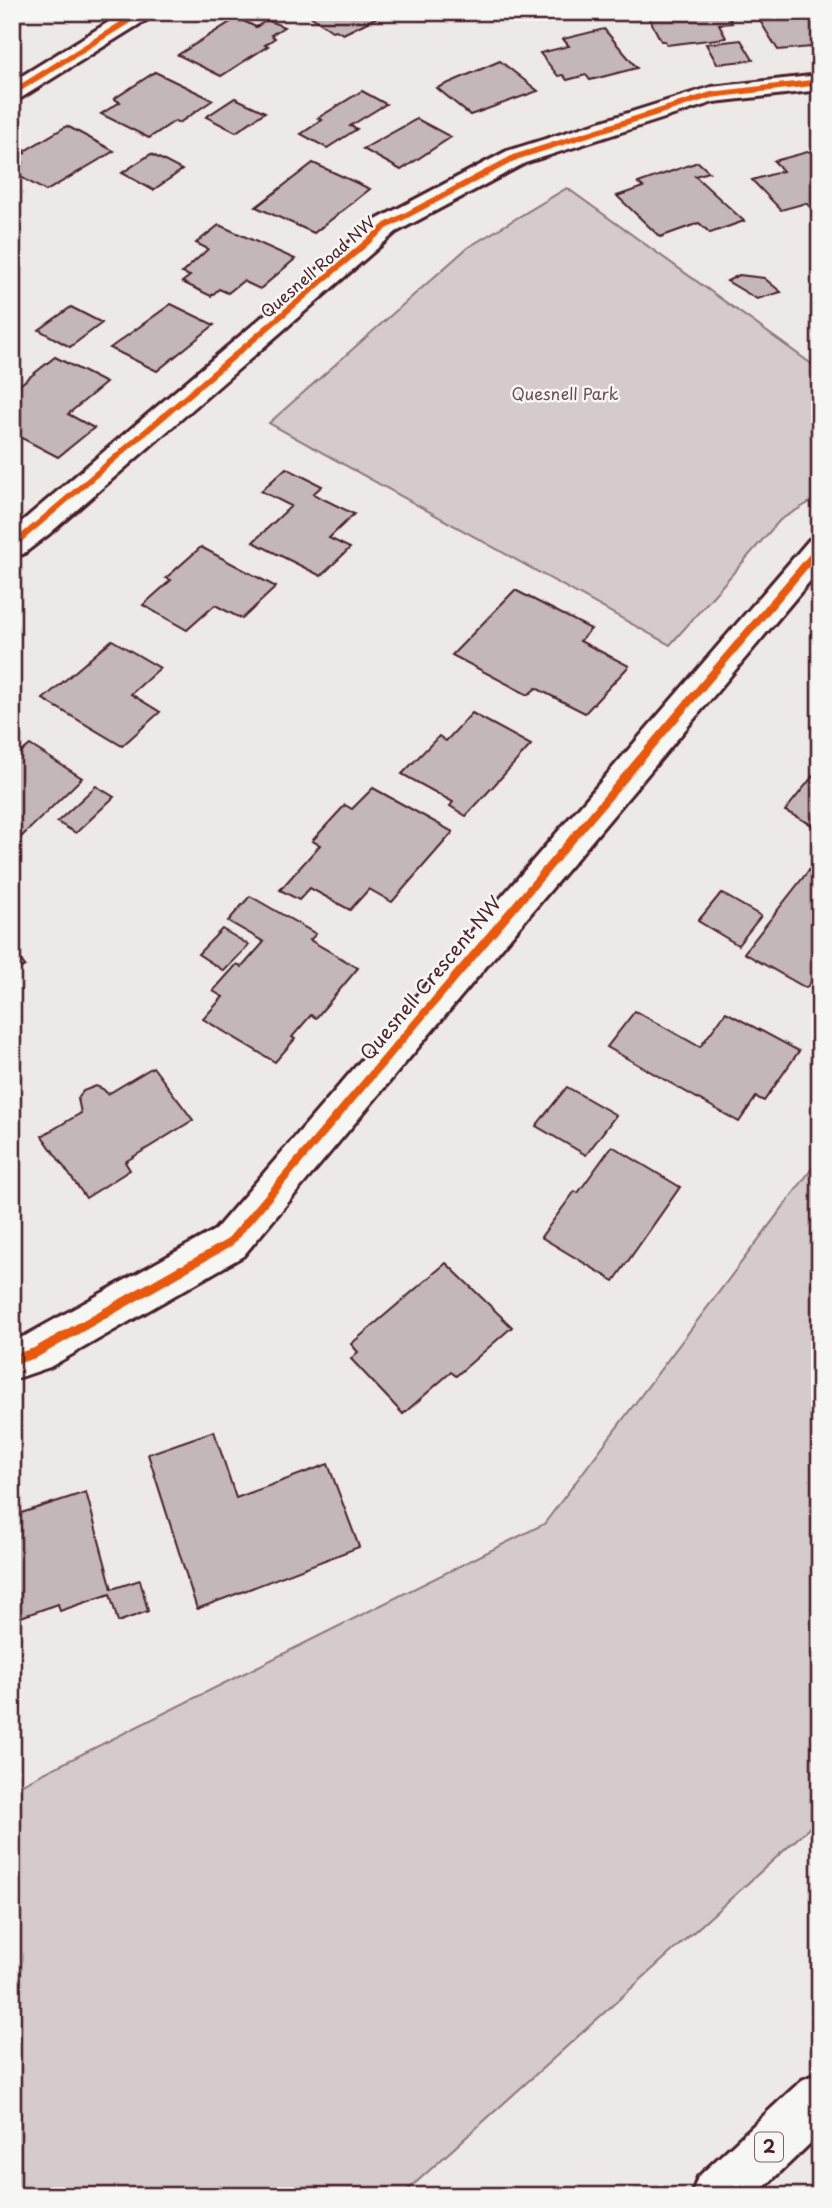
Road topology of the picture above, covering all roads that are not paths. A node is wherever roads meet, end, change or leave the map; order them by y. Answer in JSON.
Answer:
{"nodes":[{"id":1,"x":142,"y":12,"type":"edge"},
{"id":2,"x":820,"y":82,"type":"edge"},
{"id":3,"x":12,"y":93,"type":"edge"},
{"id":4,"x":12,"y":546,"type":"edge"},
{"id":5,"x":820,"y":548,"type":"edge"},
{"id":6,"x":12,"y":1360,"type":"edge"},
{"id":7,"x":820,"y":2098,"type":"edge"},
{"id":8,"x":717,"y":2196,"type":"edge"}],
"edges":[{"from":1,"to":3,"type":"main road"},
{"from":2,"to":4,"type":"main road","name":"Quesnell Road NW"},
{"from":5,"to":6,"type":"main road","name":"Quesnell Crescent NW"},
{"from":7,"to":8,"type":"main road","number":"2"}]}
